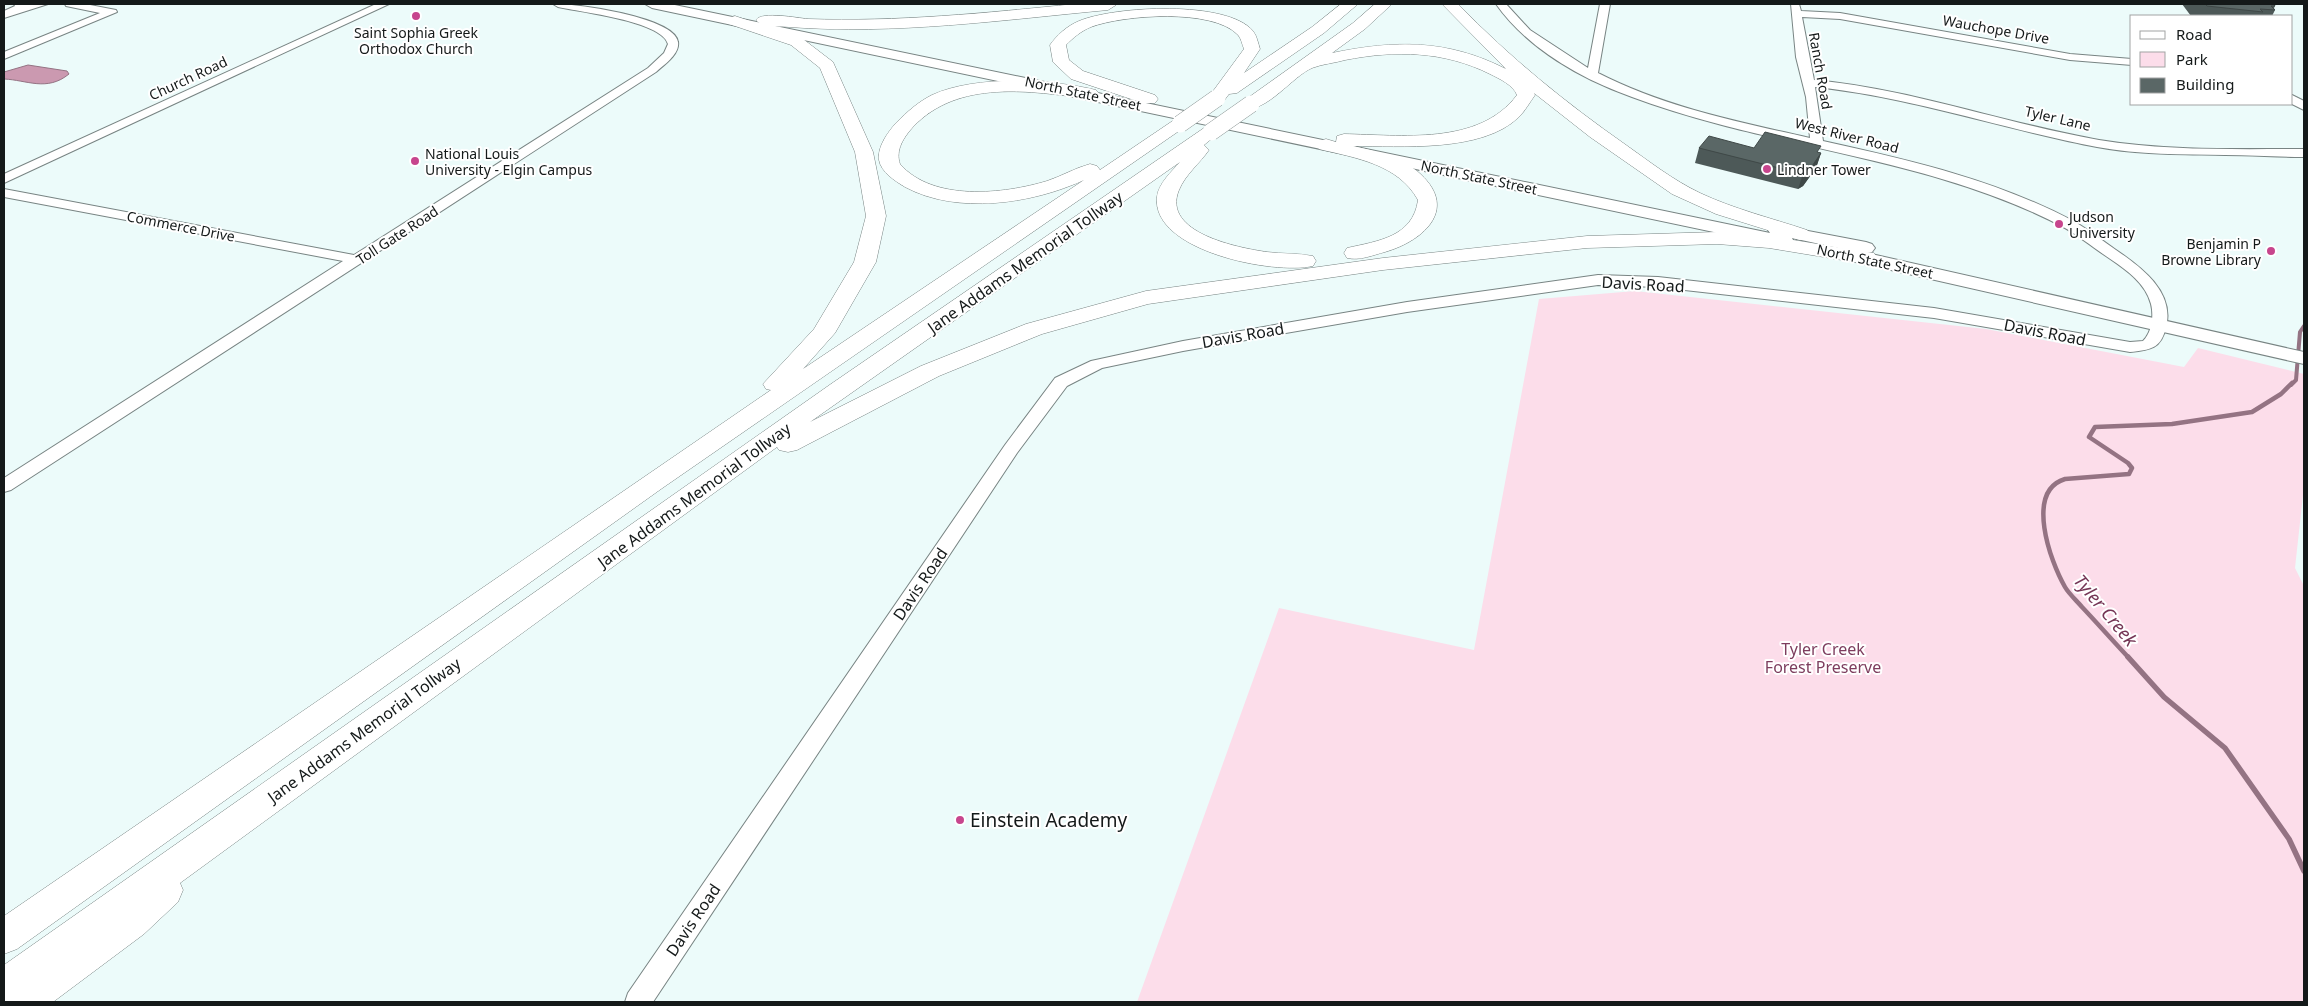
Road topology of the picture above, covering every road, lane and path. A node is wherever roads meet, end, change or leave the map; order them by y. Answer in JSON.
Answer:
{"nodes":[{"id":1,"x":43,"y":4,"type":"edge"},
{"id":2,"x":70,"y":4,"type":"edge"},
{"id":3,"x":384,"y":4,"type":"edge"},
{"id":4,"x":558,"y":4,"type":"edge"},
{"id":5,"x":652,"y":4,"type":"edge"},
{"id":6,"x":679,"y":4,"type":"edge"},
{"id":7,"x":1124,"y":4,"type":"edge"},
{"id":8,"x":1350,"y":4,"type":"edge"},
{"id":9,"x":1384,"y":4,"type":"edge"},
{"id":10,"x":1450,"y":4,"type":"edge"},
{"id":11,"x":1501,"y":4,"type":"edge"},
{"id":12,"x":1605,"y":4,"type":"edge"},
{"id":13,"x":22,"y":5,"type":"edge"},
{"id":14,"x":1796,"y":10,"type":"joint"},
{"id":15,"x":4,"y":15,"type":"edge"},
{"id":16,"x":741,"y":19,"type":"junction"},
{"id":17,"x":4,"y":56,"type":"edge"},
{"id":18,"x":2130,"y":62,"type":"edge"},
{"id":19,"x":1305,"y":66,"type":"junction"},
{"id":20,"x":1592,"y":75,"type":"junction"},
{"id":21,"x":1808,"y":84,"type":"junction"},
{"id":22,"x":1090,"y":94,"type":"junction"},
{"id":23,"x":1217,"y":98,"type":"junction"},
{"id":24,"x":1149,"y":99,"type":"junction"},
{"id":25,"x":2293,"y":100,"type":"edge"},
{"id":26,"x":2304,"y":106,"type":"edge"},
{"id":27,"x":1211,"y":132,"type":"junction"},
{"id":28,"x":1334,"y":142,"type":"junction"},
{"id":29,"x":1817,"y":143,"type":"junction"},
{"id":30,"x":1149,"y":145,"type":"junction"},
{"id":31,"x":2304,"y":153,"type":"edge"},
{"id":32,"x":4,"y":179,"type":"edge"},
{"id":33,"x":4,"y":193,"type":"edge"},
{"id":34,"x":1800,"y":234,"type":"junction"},
{"id":35,"x":1866,"y":258,"type":"junction"},
{"id":36,"x":359,"y":260,"type":"junction"},
{"id":37,"x":2159,"y":318,"type":"junction"},
{"id":38,"x":2278,"y":346,"type":"junction"},
{"id":39,"x":2304,"y":348,"type":"edge"},
{"id":40,"x":2304,"y":358,"type":"edge"},
{"id":41,"x":651,"y":483,"type":"junction"},
{"id":42,"x":4,"y":486,"type":"edge"},
{"id":43,"x":705,"y":487,"type":"junction"},
{"id":44,"x":285,"y":739,"type":"junction"},
{"id":45,"x":245,"y":816,"type":"junction"},
{"id":46,"x":4,"y":920,"type":"edge"},
{"id":47,"x":4,"y":937,"type":"edge"},
{"id":48,"x":4,"y":988,"type":"edge"},
{"id":49,"x":20,"y":1002,"type":"edge"},
{"id":50,"x":638,"y":1002,"type":"edge"}],
"edges":[{"from":1,"to":13,"type":"street"},
{"from":2,"to":17,"type":"street"},
{"from":3,"to":32,"type":"street","name":"Church Road"},
{"from":4,"to":36,"type":"street","name":"Toll Gate Road"},
{"from":5,"to":16,"type":"main road","name":"North State Street"},
{"from":6,"to":16,"type":"main road","name":"North State Street"},
{"from":7,"to":16,"type":"highway"},
{"from":8,"to":23,"type":"highway","name":"Jane Addams Memorial Tollway"},
{"from":9,"to":19,"type":"highway","name":"Jane Addams Memorial Tollway"},
{"from":10,"to":34,"type":"highway"},
{"from":11,"to":20,"type":"street","name":"West River Road"},
{"from":12,"to":20,"type":"street"},
{"from":13,"to":15,"type":"street"},
{"from":14,"to":18,"type":"street","name":"Wauchope Drive"},
{"from":14,"to":21,"type":"street","name":"Ranch Road"},
{"from":16,"to":22,"type":"main road","name":"North State Street"},
{"from":16,"to":24,"type":"main road","name":"North State Street"},
{"from":16,"to":41,"type":"highway"},
{"from":19,"to":27,"type":"highway","name":"Jane Addams Memorial Tollway","bridge":true},
{"from":19,"to":28,"type":"highway"},
{"from":20,"to":29,"type":"street","name":"West River Road"},
{"from":21,"to":29,"type":"street","name":"Ranch Road"},
{"from":21,"to":31,"type":"street","name":"Tyler Lane"},
{"from":22,"to":28,"type":"main road","name":"North State Street"},
{"from":22,"to":30,"type":"highway"},
{"from":23,"to":24,"type":"highway"},
{"from":23,"to":30,"type":"highway","name":"Jane Addams Memorial Tollway","bridge":true},
{"from":24,"to":28,"type":"main road","name":"North State Street"},
{"from":25,"to":26,"type":"street"},
{"from":27,"to":28,"type":"highway"},
{"from":27,"to":43,"type":"highway","name":"Jane Addams Memorial Tollway"},
{"from":28,"to":34,"type":"main road","name":"North State Street"},
{"from":28,"to":35,"type":"main road","name":"North State Street"},
{"from":29,"to":37,"type":"street","name":"West River Road"},
{"from":30,"to":41,"type":"highway","name":"Jane Addams Memorial Tollway"},
{"from":33,"to":36,"type":"street","name":"Commerce Drive"},
{"from":34,"to":37,"type":"main road","name":"North State Street"},
{"from":35,"to":37,"type":"main road","name":"North State Street"},
{"from":35,"to":43,"type":"highway"},
{"from":36,"to":42,"type":"street","name":"Toll Gate Road"},
{"from":37,"to":38,"type":"main road","name":"North State Street"},
{"from":37,"to":50,"type":"street","name":"Davis Road"},
{"from":38,"to":39,"type":"main road","name":"North State Street"},
{"from":38,"to":40,"type":"main road","name":"North State Street"},
{"from":41,"to":44,"type":"highway","name":"Jane Addams Memorial Tollway"},
{"from":43,"to":45,"type":"highway","name":"Jane Addams Memorial Tollway"},
{"from":44,"to":46,"type":"highway"},
{"from":44,"to":47,"type":"highway","name":"Jane Addams Memorial Tollway"},
{"from":45,"to":48,"type":"highway","name":"Jane Addams Memorial Tollway"},
{"from":45,"to":49,"type":"highway"}]}
